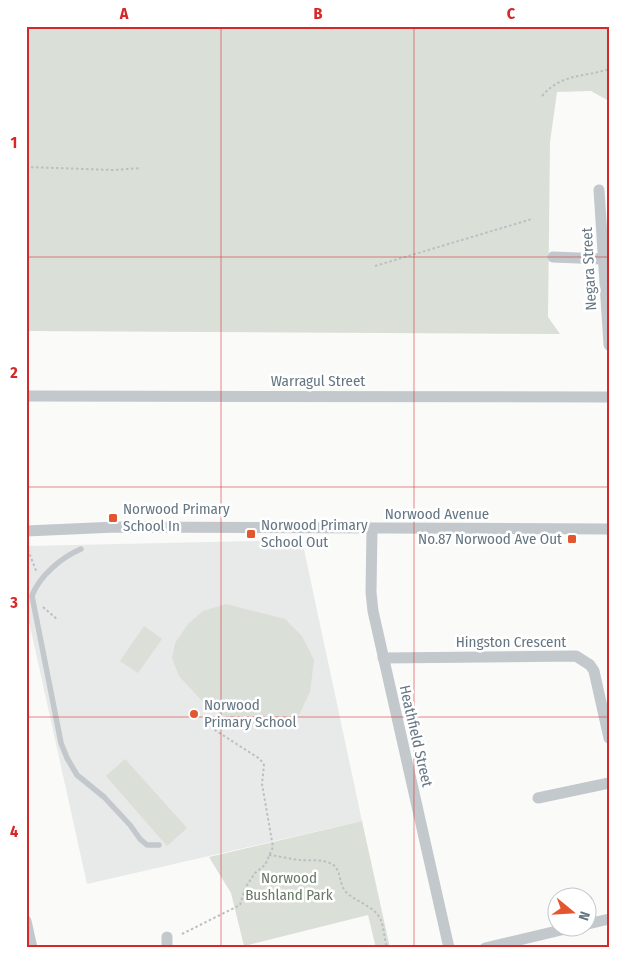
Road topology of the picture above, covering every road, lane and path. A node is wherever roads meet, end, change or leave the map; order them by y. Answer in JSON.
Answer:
{"nodes":[{"id":1,"x":609,"y":69,"type":"edge"},
{"id":2,"x":542,"y":96,"type":"dead end"},
{"id":3,"x":26,"y":167,"type":"edge"},
{"id":4,"x":141,"y":168,"type":"dead end"},
{"id":5,"x":599,"y":190,"type":"dead end"},
{"id":6,"x":532,"y":218,"type":"dead end"},
{"id":7,"x":553,"y":257,"type":"dead end"},
{"id":8,"x":603,"y":259,"type":"junction"},
{"id":9,"x":374,"y":266,"type":"dead end"},
{"id":10,"x":609,"y":345,"type":"edge"},
{"id":11,"x":26,"y":396,"type":"edge"},
{"id":12,"x":609,"y":397,"type":"edge"},
{"id":13,"x":372,"y":529,"type":"junction"},
{"id":14,"x":609,"y":529,"type":"edge"},
{"id":15,"x":26,"y":531,"type":"edge"},
{"id":16,"x":81,"y":549,"type":"dead end"},
{"id":17,"x":383,"y":658,"type":"junction"},
{"id":18,"x":207,"y":725,"type":"dead end"},
{"id":19,"x":609,"y":738,"type":"edge"},
{"id":20,"x":609,"y":783,"type":"edge"},
{"id":21,"x":538,"y":798,"type":"dead end"},
{"id":22,"x":159,"y":845,"type":"dead end"},
{"id":23,"x":269,"y":854,"type":"junction"},
{"id":24,"x":26,"y":921,"type":"edge"},
{"id":25,"x":548,"y":933,"type":"edge"},
{"id":26,"x":182,"y":934,"type":"dead end"},
{"id":27,"x":32,"y":948,"type":"edge"},
{"id":28,"x":386,"y":948,"type":"edge"},
{"id":29,"x":449,"y":948,"type":"edge"},
{"id":30,"x":485,"y":948,"type":"edge"}],
"edges":[{"from":1,"to":2,"type":"path"},
{"from":3,"to":4,"type":"path"},
{"from":5,"to":8,"type":"street","name":"Negara Street"},
{"from":6,"to":9,"type":"path"},
{"from":7,"to":8,"type":"street"},
{"from":8,"to":10,"type":"street","name":"Negara Street"},
{"from":11,"to":12,"type":"street","name":"Warragul Street"},
{"from":13,"to":14,"type":"street","name":"Norwood Avenue"},
{"from":13,"to":15,"type":"street","name":"Norwood Avenue"},
{"from":13,"to":17,"type":"street","name":"Heathfield Street"},
{"from":16,"to":22,"type":"lane"},
{"from":17,"to":19,"type":"street","name":"Hingston Crescent"},
{"from":17,"to":29,"type":"street","name":"Heathfield Street"},
{"from":18,"to":23,"type":"path"},
{"from":20,"to":21,"type":"street"},
{"from":23,"to":26,"type":"path"},
{"from":23,"to":28,"type":"path"},
{"from":24,"to":27,"type":"street"},
{"from":25,"to":30,"type":"street"}]}
